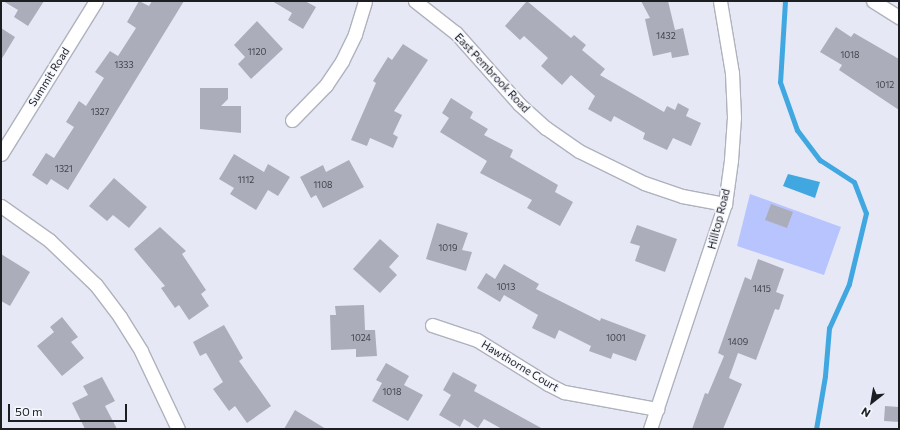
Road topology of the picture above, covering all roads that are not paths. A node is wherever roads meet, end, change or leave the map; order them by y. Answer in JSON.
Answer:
{"nodes":[{"id":1,"x":96,"y":1,"type":"edge"},
{"id":2,"x":365,"y":1,"type":"edge"},
{"id":3,"x":415,"y":1,"type":"edge"},
{"id":4,"x":720,"y":1,"type":"edge"},
{"id":5,"x":873,"y":1,"type":"edge"},
{"id":6,"x":899,"y":17,"type":"edge"},
{"id":7,"x":292,"y":120,"type":"dead end"},
{"id":8,"x":1,"y":154,"type":"edge"},
{"id":9,"x":725,"y":204,"type":"junction"},
{"id":10,"x":1,"y":206,"type":"edge"},
{"id":11,"x":432,"y":325,"type":"dead end"},
{"id":12,"x":657,"y":410,"type":"junction"},
{"id":13,"x":178,"y":429,"type":"edge"},
{"id":14,"x":650,"y":429,"type":"edge"}],
"edges":[{"from":1,"to":8,"type":"street","name":"Summit Road"},
{"from":2,"to":7,"type":"street"},
{"from":3,"to":9,"type":"street","name":"East Pembrook Road"},
{"from":4,"to":9,"type":"street","name":"Hilltop Road"},
{"from":5,"to":6,"type":"street"},
{"from":9,"to":12,"type":"street","name":"Hilltop Road"},
{"from":10,"to":13,"type":"street"},
{"from":11,"to":12,"type":"street","name":"Hawthorne Court"},
{"from":12,"to":14,"type":"street","name":"Hilltop Road"}]}
